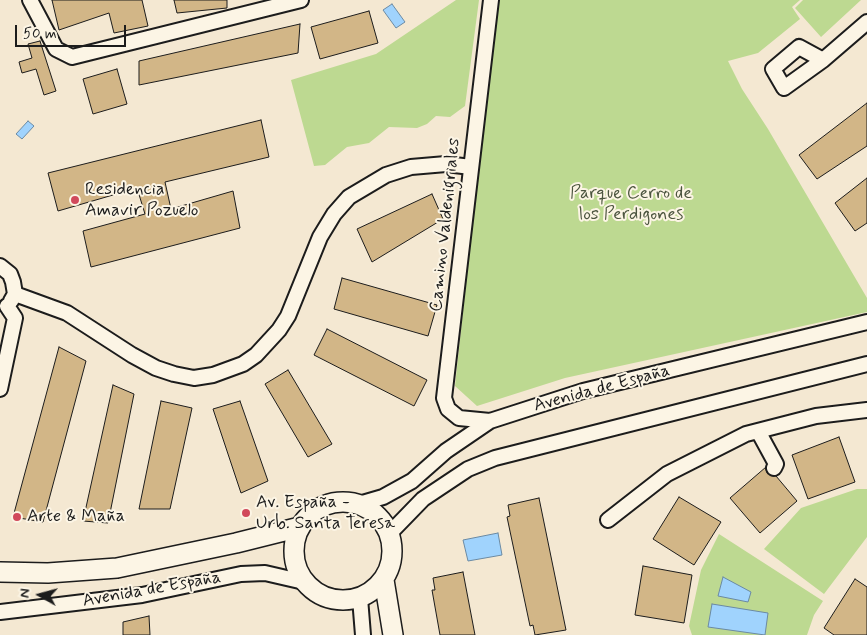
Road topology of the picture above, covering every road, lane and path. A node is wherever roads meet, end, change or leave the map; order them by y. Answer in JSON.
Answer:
{"nodes":[{"id":1,"x":30,"y":0,"type":"edge"},
{"id":2,"x":301,"y":0,"type":"edge"},
{"id":3,"x":491,"y":0,"type":"edge"},
{"id":4,"x":271,"y":4,"type":"edge"},
{"id":5,"x":867,"y":22,"type":"edge"},
{"id":6,"x":823,"y":60,"type":"dead end"},
{"id":7,"x":471,"y":167,"type":"junction"},
{"id":8,"x":0,"y":266,"type":"edge"},
{"id":9,"x":15,"y":294,"type":"junction"},
{"id":10,"x":4,"y":309,"type":"edge"},
{"id":11,"x":867,"y":322,"type":"edge"},
{"id":12,"x":867,"y":364,"type":"edge"},
{"id":13,"x":0,"y":389,"type":"edge"},
{"id":14,"x":867,"y":410,"type":"edge"},
{"id":15,"x":490,"y":421,"type":"junction"},
{"id":16,"x":758,"y":431,"type":"junction"},
{"id":17,"x":774,"y":468,"type":"dead end"},
{"id":18,"x":359,"y":504,"type":"junction"},
{"id":19,"x":608,"y":520,"type":"dead end"},
{"id":20,"x":300,"y":527,"type":"junction"},
{"id":21,"x":390,"y":533,"type":"junction"},
{"id":22,"x":0,"y":572,"type":"edge"},
{"id":23,"x":384,"y":580,"type":"junction"},
{"id":24,"x":304,"y":582,"type":"junction"},
{"id":25,"x":360,"y":598,"type":"junction"},
{"id":26,"x":0,"y":612,"type":"edge"},
{"id":27,"x":363,"y":635,"type":"edge"},
{"id":28,"x":393,"y":635,"type":"edge"}],
"edges":[{"from":1,"to":4,"type":"street"},
{"from":2,"to":4,"type":"street"},
{"from":3,"to":7,"type":"street","name":"Camino Valdenigriales"},
{"from":5,"to":6,"type":"street"},
{"from":7,"to":9,"type":"street"},
{"from":7,"to":15,"type":"street","name":"Camino Valdenigriales"},
{"from":8,"to":9,"type":"street"},
{"from":9,"to":10,"type":"street"},
{"from":10,"to":13,"type":"street"},
{"from":11,"to":15,"type":"street","name":"Avenida de España"},
{"from":12,"to":21,"type":"street"},
{"from":14,"to":16,"type":"street"},
{"from":15,"to":18,"type":"street","name":"Avenida de España"},
{"from":16,"to":17,"type":"street"},
{"from":16,"to":19,"type":"street"},
{"from":18,"to":20,"type":"main road"},
{"from":18,"to":21,"type":"main road"},
{"from":20,"to":22,"type":"main road","name":"Avenida de España"},
{"from":20,"to":24,"type":"main road"},
{"from":21,"to":23,"type":"main road"},
{"from":23,"to":25,"type":"main road"},
{"from":23,"to":28,"type":"main road"},
{"from":24,"to":25,"type":"main road"},
{"from":24,"to":26,"type":"street","name":"Avenida de España"},
{"from":25,"to":27,"type":"street"}]}
